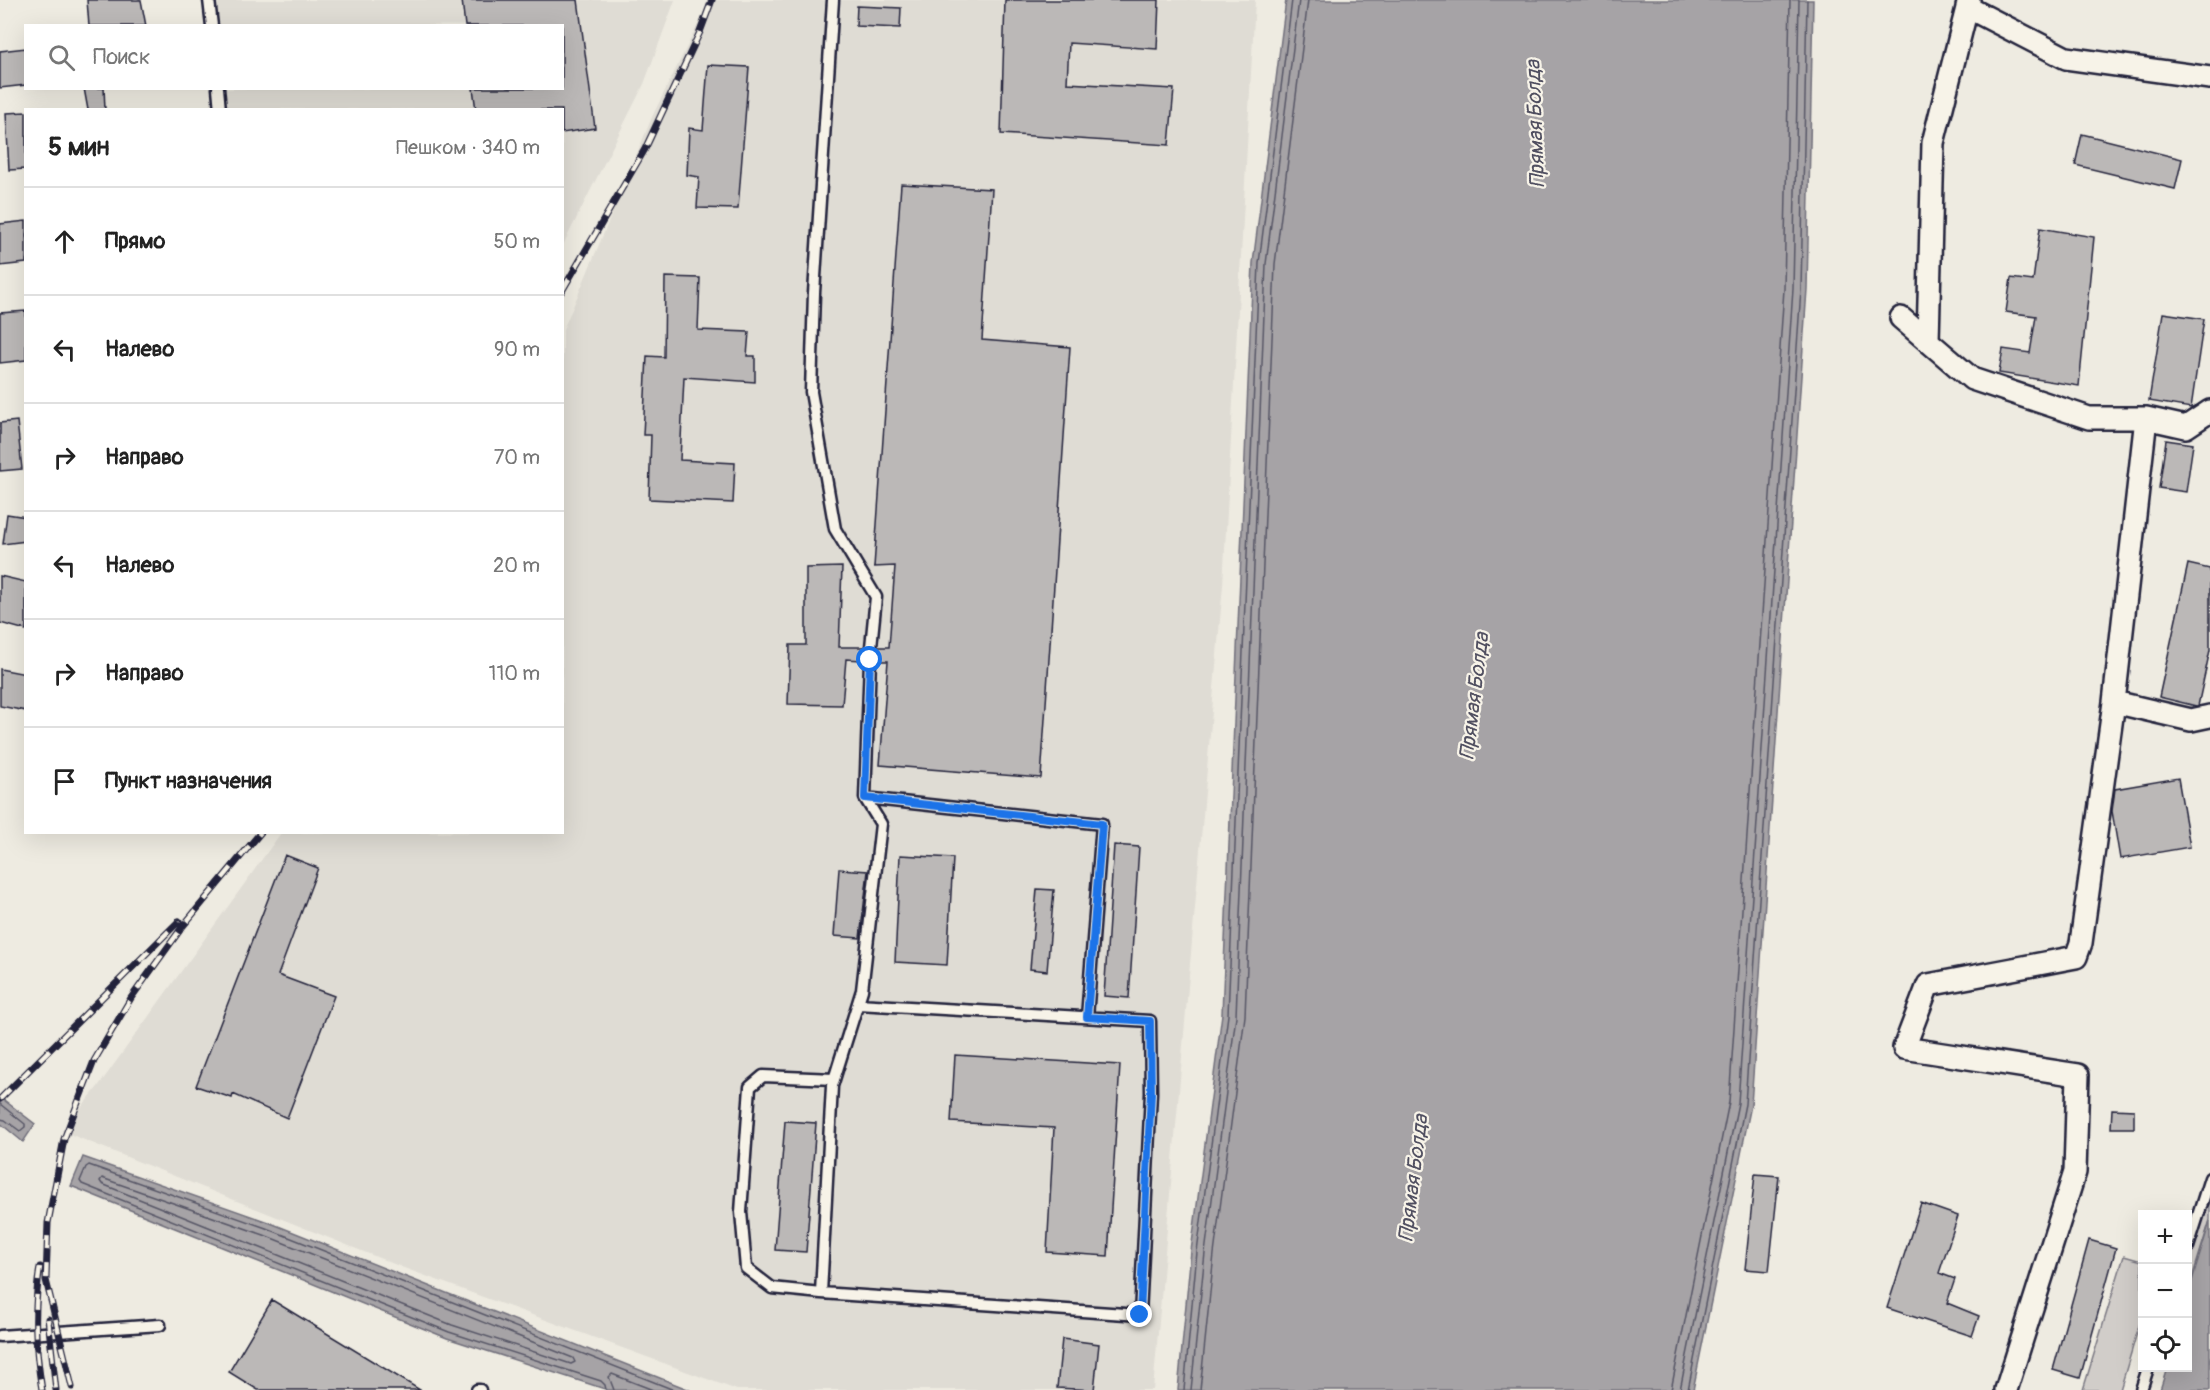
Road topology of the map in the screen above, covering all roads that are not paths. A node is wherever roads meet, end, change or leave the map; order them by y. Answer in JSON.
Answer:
{"nodes":[{"id":1,"x":209,"y":0,"type":"edge"},
{"id":2,"x":833,"y":0,"type":"edge"},
{"id":3,"x":1968,"y":4,"type":"edge"},
{"id":4,"x":212,"y":24,"type":"edge"},
{"id":5,"x":2210,"y":78,"type":"edge"},
{"id":6,"x":218,"y":90,"type":"edge"},
{"id":7,"x":220,"y":108,"type":"edge"},
{"id":8,"x":1902,"y":318,"type":"dead end"},
{"id":9,"x":1929,"y":341,"type":"junction"},
{"id":10,"x":2210,"y":411,"type":"edge"},
{"id":11,"x":2146,"y":418,"type":"junction"},
{"id":12,"x":871,"y":647,"type":"dead end"},
{"id":13,"x":870,"y":660,"type":"dead end"},
{"id":14,"x":2114,"y":702,"type":"junction"},
{"id":15,"x":2210,"y":717,"type":"edge"},
{"id":16,"x":865,"y":798,"type":"junction"},
{"id":17,"x":858,"y":1004,"type":"junction"},
{"id":18,"x":1087,"y":1017,"type":"junction"},
{"id":19,"x":834,"y":1079,"type":"junction"},
{"id":20,"x":2210,"y":1178,"type":"edge"},
{"id":21,"x":2192,"y":1232,"type":"edge"},
{"id":22,"x":821,"y":1293,"type":"junction"},
{"id":23,"x":160,"y":1325,"type":"dead end"},
{"id":24,"x":0,"y":1336,"type":"edge"},
{"id":25,"x":2147,"y":1372,"type":"edge"},
{"id":26,"x":2006,"y":1390,"type":"edge"},
{"id":27,"x":2141,"y":1390,"type":"edge"}],
"edges":[{"from":1,"to":4,"type":"lane"},
{"from":2,"to":12,"type":"lane"},
{"from":3,"to":5,"type":"street"},
{"from":3,"to":9,"type":"street"},
{"from":6,"to":7,"type":"lane"},
{"from":8,"to":9,"type":"street"},
{"from":9,"to":11,"type":"street"},
{"from":10,"to":11,"type":"street"},
{"from":11,"to":14,"type":"street"},
{"from":13,"to":16,"type":"lane"},
{"from":14,"to":15,"type":"street"},
{"from":14,"to":26,"type":"street"},
{"from":16,"to":17,"type":"lane"},
{"from":16,"to":18,"type":"lane"},
{"from":17,"to":18,"type":"lane"},
{"from":17,"to":19,"type":"lane"},
{"from":18,"to":22,"type":"lane"},
{"from":19,"to":22,"type":"lane"},
{"from":19,"to":22,"type":"lane"},
{"from":20,"to":21,"type":"lane"},
{"from":23,"to":24,"type":"lane"},
{"from":25,"to":27,"type":"lane"}]}
